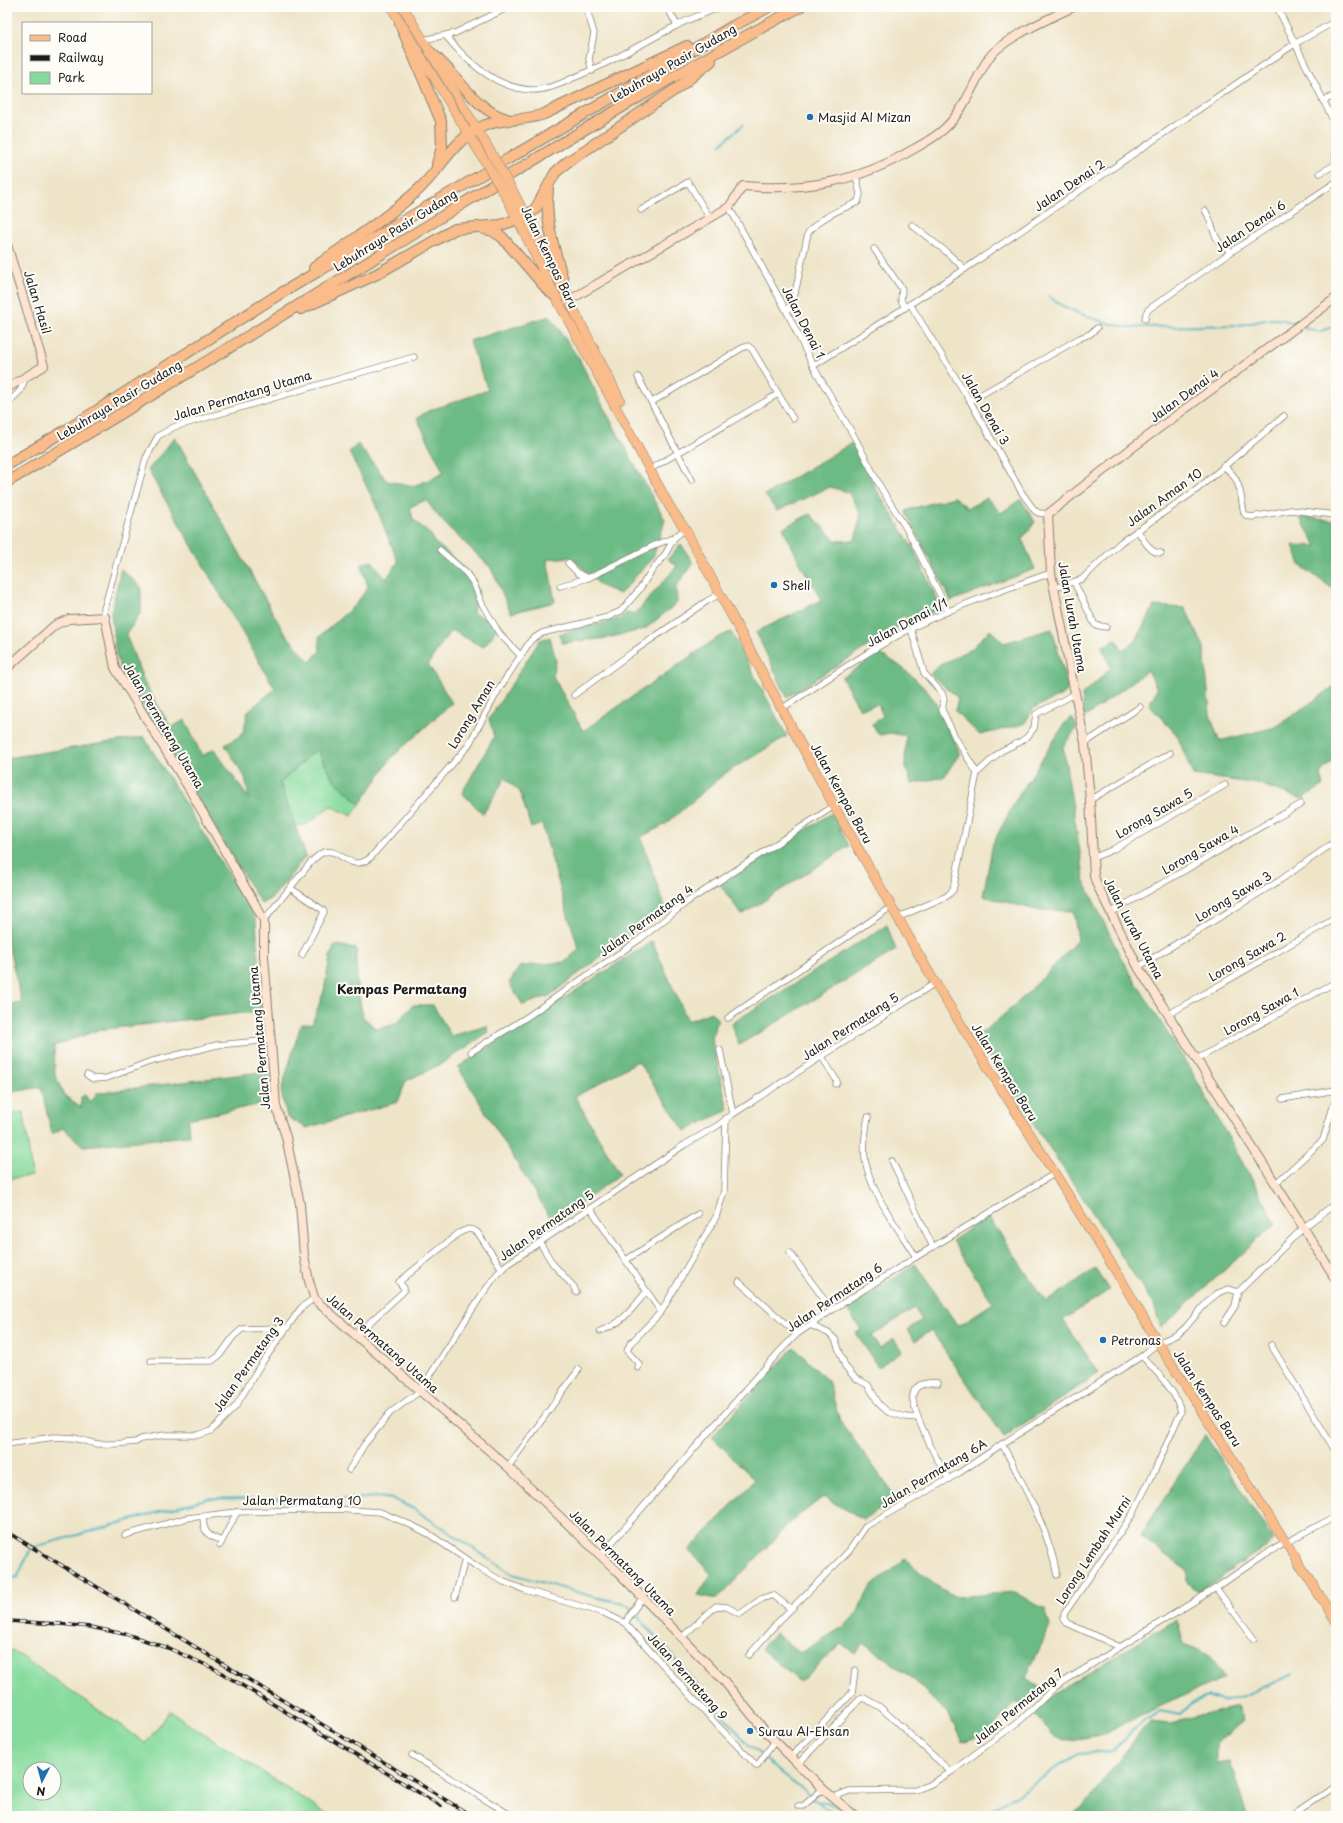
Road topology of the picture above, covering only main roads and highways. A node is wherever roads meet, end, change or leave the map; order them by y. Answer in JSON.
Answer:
{"nodes":[{"id":1,"x":391,"y":7,"type":"edge"},
{"id":2,"x":403,"y":7,"type":"edge"},
{"id":3,"x":769,"y":7,"type":"edge"},
{"id":4,"x":800,"y":7,"type":"edge"},
{"id":5,"x":400,"y":24,"type":"junction"},
{"id":6,"x":733,"y":26,"type":"junction"},
{"id":7,"x":736,"y":41,"type":"junction"},
{"id":8,"x":430,"y":52,"type":"junction"},
{"id":9,"x":508,"y":120,"type":"junction"},
{"id":10,"x":473,"y":131,"type":"junction"},
{"id":11,"x":434,"y":174,"type":"junction"},
{"id":12,"x":549,"y":183,"type":"junction"},
{"id":13,"x":512,"y":198,"type":"junction"},
{"id":14,"x":523,"y":218,"type":"junction"},
{"id":15,"x":473,"y":227,"type":"junction"},
{"id":16,"x":274,"y":298,"type":"junction"},
{"id":17,"x":563,"y":298,"type":"junction"},
{"id":18,"x":260,"y":328,"type":"junction"},
{"id":19,"x":7,"y":465,"type":"edge"},
{"id":20,"x":7,"y":482,"type":"edge"},
{"id":21,"x":683,"y":525,"type":"junction"},
{"id":22,"x":1336,"y":1621,"type":"edge"}],
"edges":[{"from":1,"to":5,"type":"main road","name":"Jalan Kempas Baru"},
{"from":2,"to":8,"type":"main road","name":"Jalan Kempas Baru"},
{"from":3,"to":6,"type":"highway","name":"Lebuhraya Pasir Gudang"},
{"from":4,"to":7,"type":"highway","name":"Lebuhraya Pasir Gudang"},
{"from":5,"to":10,"type":"main road","name":"Jalan Kempas Baru"},
{"from":5,"to":11,"type":"highway"},
{"from":6,"to":9,"type":"highway"},
{"from":6,"to":16,"type":"highway","name":"Lebuhraya Pasir Gudang"},
{"from":7,"to":12,"type":"highway"},
{"from":7,"to":18,"type":"highway","name":"Lebuhraya Pasir Gudang"},
{"from":8,"to":9,"type":"highway"},
{"from":8,"to":10,"type":"main road","name":"Jalan Kempas Baru"},
{"from":9,"to":10,"type":"highway"},
{"from":10,"to":11,"type":"highway"},
{"from":10,"to":13,"type":"main road","name":"Jalan Kempas Baru","bridge":true},
{"from":10,"to":13,"type":"main road","name":"Jalan Kempas Baru","bridge":true},
{"from":11,"to":16,"type":"highway"},
{"from":12,"to":14,"type":"highway"},
{"from":12,"to":17,"type":"highway"},
{"from":13,"to":14,"type":"main road","name":"Jalan Kempas Baru"},
{"from":14,"to":15,"type":"highway"},
{"from":14,"to":17,"type":"main road","name":"Jalan Kempas Baru"},
{"from":15,"to":17,"type":"highway"},
{"from":15,"to":18,"type":"highway"},
{"from":16,"to":19,"type":"highway","name":"Lebuhraya Pasir Gudang"},
{"from":17,"to":21,"type":"main road","name":"Jalan Kempas Baru"},
{"from":17,"to":21,"type":"main road","name":"Jalan Kempas Baru"},
{"from":18,"to":20,"type":"highway","name":"Lebuhraya Pasir Gudang"},
{"from":21,"to":22,"type":"main road","name":"Jalan Kempas Baru"}]}
